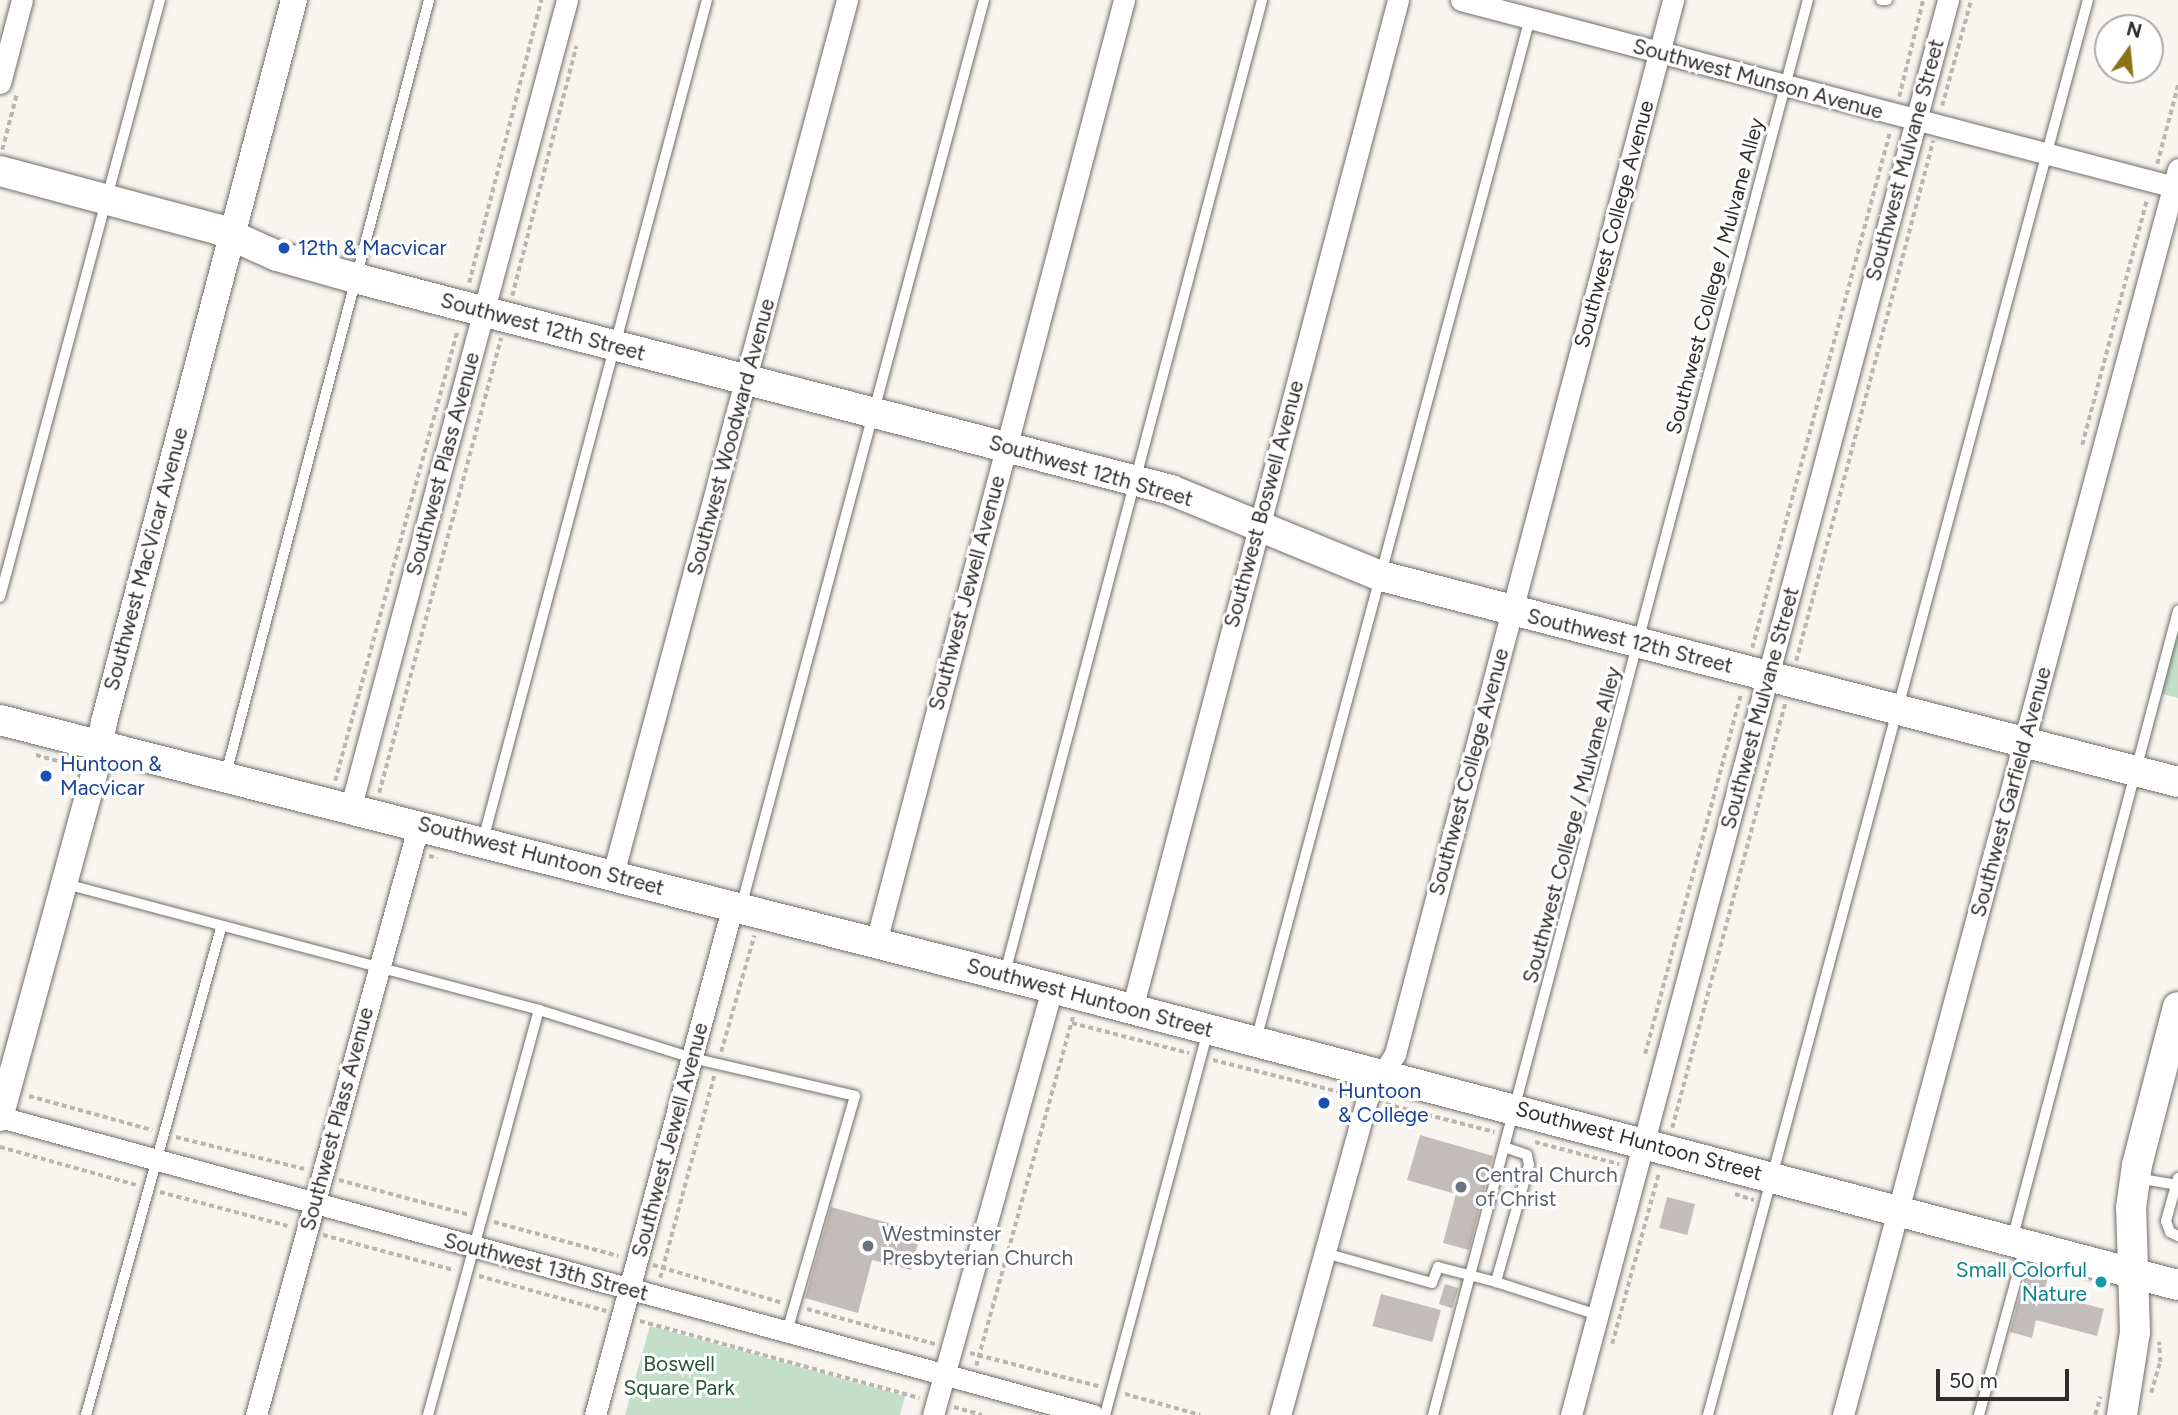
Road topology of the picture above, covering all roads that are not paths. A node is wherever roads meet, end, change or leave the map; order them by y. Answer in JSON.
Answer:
{"nodes":[{"id":1,"x":22,"y":0,"type":"edge"},
{"id":2,"x":160,"y":0,"type":"edge"},
{"id":3,"x":294,"y":0,"type":"edge"},
{"id":4,"x":429,"y":0,"type":"edge"},
{"id":5,"x":568,"y":0,"type":"edge"},
{"id":6,"x":707,"y":0,"type":"edge"},
{"id":7,"x":848,"y":0,"type":"edge"},
{"id":8,"x":984,"y":0,"type":"edge"},
{"id":9,"x":1124,"y":0,"type":"edge"},
{"id":10,"x":1262,"y":0,"type":"edge"},
{"id":11,"x":1398,"y":0,"type":"edge"},
{"id":12,"x":1461,"y":0,"type":"edge"},
{"id":13,"x":1673,"y":0,"type":"edge"},
{"id":14,"x":1808,"y":0,"type":"edge"},
{"id":15,"x":1948,"y":0,"type":"edge"},
{"id":16,"x":2088,"y":0,"type":"edge"},
{"id":17,"x":1530,"y":18,"type":"junction"},
{"id":18,"x":1659,"y":52,"type":"junction"},
{"id":19,"x":0,"y":83,"type":"edge"},
{"id":20,"x":1785,"y":86,"type":"junction"},
{"id":21,"x":1916,"y":120,"type":"junction"},
{"id":22,"x":2045,"y":154,"type":"junction"},
{"id":23,"x":0,"y":172,"type":"edge"},
{"id":24,"x":2176,"y":181,"type":"edge"},
{"id":25,"x":106,"y":199,"type":"junction"},
{"id":26,"x":231,"y":236,"type":"junction"},
{"id":27,"x":355,"y":278,"type":"junction"},
{"id":28,"x":485,"y":312,"type":"junction"},
{"id":29,"x":617,"y":346,"type":"junction"},
{"id":30,"x":747,"y":380,"type":"junction"},
{"id":31,"x":877,"y":413,"type":"junction"},
{"id":32,"x":1006,"y":446,"type":"junction"},
{"id":33,"x":1135,"y":480,"type":"junction"},
{"id":34,"x":1258,"y":526,"type":"junction"},
{"id":35,"x":1381,"y":576,"type":"junction"},
{"id":36,"x":0,"y":597,"type":"edge"},
{"id":37,"x":1511,"y":611,"type":"junction"},
{"id":38,"x":2178,"y":611,"type":"edge"},
{"id":39,"x":1639,"y":644,"type":"junction"},
{"id":40,"x":1768,"y":677,"type":"junction"},
{"id":41,"x":1898,"y":710,"type":"junction"},
{"id":42,"x":0,"y":720,"type":"edge"},
{"id":43,"x":100,"y":743,"type":"junction"},
{"id":44,"x":2025,"y":743,"type":"junction"},
{"id":45,"x":2136,"y":771,"type":"junction"},
{"id":46,"x":226,"y":774,"type":"junction"},
{"id":47,"x":2178,"y":782,"type":"edge"},
{"id":48,"x":351,"y":806,"type":"junction"},
{"id":49,"x":419,"y":824,"type":"junction"},
{"id":50,"x":483,"y":840,"type":"junction"},
{"id":51,"x":613,"y":874,"type":"junction"},
{"id":52,"x":63,"y":883,"type":"junction"},
{"id":53,"x":737,"y":906,"type":"junction"},
{"id":54,"x":221,"y":928,"type":"junction"},
{"id":55,"x":876,"y":942,"type":"junction"},
{"id":56,"x":379,"y":968,"type":"junction"},
{"id":57,"x":1004,"y":976,"type":"junction"},
{"id":58,"x":1068,"y":1002,"type":"junction"},
{"id":59,"x":1132,"y":1009,"type":"junction"},
{"id":60,"x":539,"y":1010,"type":"junction"},
{"id":61,"x":2176,"y":1023,"type":"edge"},
{"id":62,"x":1256,"y":1041,"type":"junction"},
{"id":63,"x":1205,"y":1043,"type":"junction"},
{"id":64,"x":692,"y":1058,"type":"junction"},
{"id":65,"x":1384,"y":1074,"type":"junction"},
{"id":66,"x":1516,"y":1109,"type":"junction"},
{"id":67,"x":0,"y":1117,"type":"edge"},
{"id":68,"x":1645,"y":1143,"type":"junction"},
{"id":69,"x":1507,"y":1147,"type":"junction"},
{"id":70,"x":154,"y":1160,"type":"junction"},
{"id":71,"x":1773,"y":1176,"type":"junction"},
{"id":72,"x":2135,"y":1178,"type":"junction"},
{"id":73,"x":2177,"y":1182,"type":"edge"},
{"id":74,"x":314,"y":1204,"type":"junction"},
{"id":75,"x":1899,"y":1209,"type":"junction"},
{"id":76,"x":2178,"y":1236,"type":"edge"},
{"id":77,"x":2019,"y":1242,"type":"junction"},
{"id":78,"x":473,"y":1248,"type":"junction"},
{"id":79,"x":1325,"y":1253,"type":"junction"},
{"id":80,"x":2133,"y":1272,"type":"junction"},
{"id":81,"x":1471,"y":1276,"type":"junction"},
{"id":82,"x":1496,"y":1282,"type":"junction"},
{"id":83,"x":2178,"y":1284,"type":"edge"},
{"id":84,"x":629,"y":1289,"type":"junction"},
{"id":85,"x":1598,"y":1315,"type":"junction"},
{"id":86,"x":787,"y":1331,"type":"junction"},
{"id":87,"x":945,"y":1374,"type":"junction"},
{"id":88,"x":935,"y":1409,"type":"edge"},
{"id":89,"x":86,"y":1415,"type":"edge"},
{"id":90,"x":256,"y":1415,"type":"edge"},
{"id":91,"x":428,"y":1415,"type":"edge"},
{"id":92,"x":595,"y":1415,"type":"edge"},
{"id":93,"x":1093,"y":1415,"type":"edge"},
{"id":94,"x":1105,"y":1415,"type":"edge"},
{"id":95,"x":1280,"y":1415,"type":"edge"},
{"id":96,"x":1433,"y":1415,"type":"edge"},
{"id":97,"x":1571,"y":1415,"type":"edge"},
{"id":98,"x":1708,"y":1415,"type":"edge"},
{"id":99,"x":1843,"y":1415,"type":"edge"},
{"id":100,"x":1979,"y":1415,"type":"edge"},
{"id":101,"x":2122,"y":1415,"type":"edge"}],
"edges":[{"from":1,"to":19,"type":"street"},
{"from":2,"to":25,"type":"lane"},
{"from":3,"to":26,"type":"street","name":"Southwest MacVicar Avenue"},
{"from":4,"to":27,"type":"lane"},
{"from":5,"to":28,"type":"street","name":"Southwest Plass Avenue"},
{"from":6,"to":29,"type":"lane"},
{"from":7,"to":30,"type":"street","name":"Southwest Woodward Avenue"},
{"from":8,"to":31,"type":"lane"},
{"from":9,"to":32,"type":"street","name":"Southwest Jewell Avenue"},
{"from":10,"to":33,"type":"lane"},
{"from":11,"to":34,"type":"street","name":"Southwest Boswell Avenue"},
{"from":12,"to":17,"type":"street","name":"Southwest Munson Avenue"},
{"from":13,"to":18,"type":"street","name":"Southwest College Avenue"},
{"from":14,"to":20,"type":"lane","name":"Southwest College / Mulvane Alley"},
{"from":15,"to":21,"type":"street","name":"Southwest Mulvane Street"},
{"from":16,"to":22,"type":"lane"},
{"from":17,"to":18,"type":"street","name":"Southwest Munson Avenue"},
{"from":17,"to":35,"type":"lane"},
{"from":18,"to":20,"type":"street","name":"Southwest Munson Avenue"},
{"from":18,"to":37,"type":"street","name":"Southwest College Avenue"},
{"from":20,"to":21,"type":"street","name":"Southwest Munson Avenue"},
{"from":20,"to":39,"type":"lane","name":"Southwest College / Mulvane Alley"},
{"from":21,"to":22,"type":"street","name":"Southwest Munson Avenue"},
{"from":21,"to":40,"type":"street","name":"Southwest Mulvane Street"},
{"from":22,"to":24,"type":"street","name":"Southwest Munson Avenue"},
{"from":22,"to":41,"type":"lane"},
{"from":23,"to":25,"type":"main road","name":"Southwest 12th Street"},
{"from":24,"to":44,"type":"street","name":"Southwest Garfield Avenue"},
{"from":25,"to":26,"type":"main road","name":"Southwest 12th Street"},
{"from":25,"to":36,"type":"lane"},
{"from":26,"to":27,"type":"main road","name":"Southwest 12th Street"},
{"from":26,"to":43,"type":"street","name":"Southwest MacVicar Avenue"},
{"from":27,"to":28,"type":"main road","name":"Southwest 12th Street"},
{"from":27,"to":46,"type":"lane"},
{"from":28,"to":29,"type":"main road","name":"Southwest 12th Street"},
{"from":28,"to":48,"type":"street","name":"Southwest Plass Avenue"},
{"from":29,"to":30,"type":"main road","name":"Southwest 12th Street"},
{"from":29,"to":50,"type":"lane"},
{"from":30,"to":31,"type":"main road","name":"Southwest 12th Street"},
{"from":30,"to":51,"type":"street","name":"Southwest Woodward Avenue"},
{"from":31,"to":32,"type":"main road","name":"Southwest 12th Street"},
{"from":31,"to":53,"type":"lane"},
{"from":32,"to":33,"type":"main road","name":"Southwest 12th Street"},
{"from":32,"to":55,"type":"street","name":"Southwest Jewell Avenue"},
{"from":33,"to":34,"type":"main road","name":"Southwest 12th Street"},
{"from":33,"to":57,"type":"lane"},
{"from":34,"to":35,"type":"main road","name":"Southwest 12th Street"},
{"from":34,"to":59,"type":"street","name":"Southwest Boswell Avenue"},
{"from":35,"to":37,"type":"main road","name":"Southwest 12th Street"},
{"from":35,"to":62,"type":"lane"},
{"from":37,"to":39,"type":"main road","name":"Southwest 12th Street"},
{"from":37,"to":65,"type":"street","name":"Southwest College Avenue"},
{"from":38,"to":45,"type":"lane"},
{"from":39,"to":40,"type":"main road","name":"Southwest 12th Street"},
{"from":39,"to":66,"type":"lane","name":"Southwest College / Mulvane Alley"},
{"from":40,"to":41,"type":"main road","name":"Southwest 12th Street"},
{"from":40,"to":68,"type":"street","name":"Southwest Mulvane Street"},
{"from":41,"to":44,"type":"main road","name":"Southwest 12th Street"},
{"from":41,"to":71,"type":"lane"},
{"from":42,"to":43,"type":"main road","name":"Southwest Huntoon Street"},
{"from":43,"to":46,"type":"main road","name":"Southwest Huntoon Street"},
{"from":43,"to":52,"type":"street","name":"Southwest MacVicar Avenue"},
{"from":44,"to":45,"type":"main road","name":"Southwest 12th Street"},
{"from":44,"to":75,"type":"street","name":"Southwest Garfield Avenue"},
{"from":45,"to":47,"type":"main road","name":"Southwest 12th Street"},
{"from":45,"to":77,"type":"lane"},
{"from":46,"to":48,"type":"main road","name":"Southwest Huntoon Street"},
{"from":48,"to":49,"type":"main road","name":"Southwest Huntoon Street"},
{"from":49,"to":50,"type":"main road","name":"Southwest Huntoon Street"},
{"from":49,"to":56,"type":"street","name":"Southwest Plass Avenue"},
{"from":50,"to":51,"type":"main road","name":"Southwest Huntoon Street"},
{"from":51,"to":53,"type":"main road","name":"Southwest Huntoon Street"},
{"from":52,"to":54,"type":"lane"},
{"from":52,"to":67,"type":"street","name":"Southwest MacVicar Avenue"},
{"from":53,"to":55,"type":"main road","name":"Southwest Huntoon Street"},
{"from":53,"to":64,"type":"street","name":"Southwest Jewell Avenue"},
{"from":54,"to":56,"type":"lane"},
{"from":54,"to":70,"type":"lane"},
{"from":55,"to":57,"type":"main road","name":"Southwest Huntoon Street"},
{"from":56,"to":60,"type":"lane"},
{"from":56,"to":74,"type":"street","name":"Southwest Plass Avenue"},
{"from":57,"to":58,"type":"main road","name":"Southwest Huntoon Street"},
{"from":58,"to":59,"type":"main road","name":"Southwest Huntoon Street"},
{"from":58,"to":87,"type":"street"},
{"from":59,"to":63,"type":"main road","name":"Southwest Huntoon Street"},
{"from":60,"to":64,"type":"lane"},
{"from":60,"to":78,"type":"lane"},
{"from":61,"to":72,"type":"main road"},
{"from":62,"to":63,"type":"main road","name":"Southwest Huntoon Street"},
{"from":62,"to":65,"type":"main road","name":"Southwest Huntoon Street"},
{"from":63,"to":94,"type":"lane"},
{"from":64,"to":84,"type":"street","name":"Southwest Jewell Avenue"},
{"from":64,"to":86,"type":"lane"},
{"from":65,"to":66,"type":"main road","name":"Southwest Huntoon Street"},
{"from":65,"to":79,"type":"street","name":"Southwest College Avenue"},
{"from":66,"to":68,"type":"main road","name":"Southwest Huntoon Street"},
{"from":66,"to":69,"type":"lane","name":"Southwest College / Mulvane Alley"},
{"from":67,"to":70,"type":"street","name":"Southwest 13th Street"},
{"from":68,"to":71,"type":"main road","name":"Southwest Huntoon Street"},
{"from":68,"to":85,"type":"street","name":"Southwest Mulvane Street"},
{"from":69,"to":81,"type":"lane","name":"Southwest College / Mulvane Alley"},
{"from":69,"to":82,"type":"lane"},
{"from":70,"to":74,"type":"street","name":"Southwest 13th Street"},
{"from":70,"to":89,"type":"lane"},
{"from":71,"to":75,"type":"main road","name":"Southwest Huntoon Street"},
{"from":71,"to":98,"type":"lane"},
{"from":72,"to":73,"type":"lane"},
{"from":72,"to":80,"type":"main road"},
{"from":73,"to":76,"type":"lane"},
{"from":74,"to":78,"type":"street","name":"Southwest 13th Street"},
{"from":74,"to":90,"type":"street","name":"Southwest Plass Avenue"},
{"from":75,"to":77,"type":"main road","name":"Southwest Huntoon Street"},
{"from":75,"to":99,"type":"street","name":"Southwest Garfield Avenue"},
{"from":77,"to":80,"type":"main road","name":"Southwest Huntoon Street"},
{"from":77,"to":100,"type":"lane"},
{"from":78,"to":84,"type":"street","name":"Southwest 13th Street"},
{"from":78,"to":91,"type":"lane"},
{"from":79,"to":81,"type":"lane"},
{"from":79,"to":95,"type":"street","name":"Southwest College Avenue"},
{"from":80,"to":83,"type":"main road","name":"Southwest Huntoon Street"},
{"from":80,"to":101,"type":"main road"},
{"from":81,"to":82,"type":"lane"},
{"from":81,"to":96,"type":"lane","name":"Southwest College / Mulvane Alley"},
{"from":82,"to":85,"type":"lane"},
{"from":84,"to":86,"type":"street","name":"Southwest 13th Street"},
{"from":84,"to":92,"type":"street","name":"Southwest Jewell Avenue"},
{"from":85,"to":97,"type":"street","name":"Southwest Mulvane Street"},
{"from":86,"to":87,"type":"street","name":"Southwest 13th Street"},
{"from":87,"to":88,"type":"street"},
{"from":87,"to":93,"type":"street","name":"Southwest 13th Street"}]}
